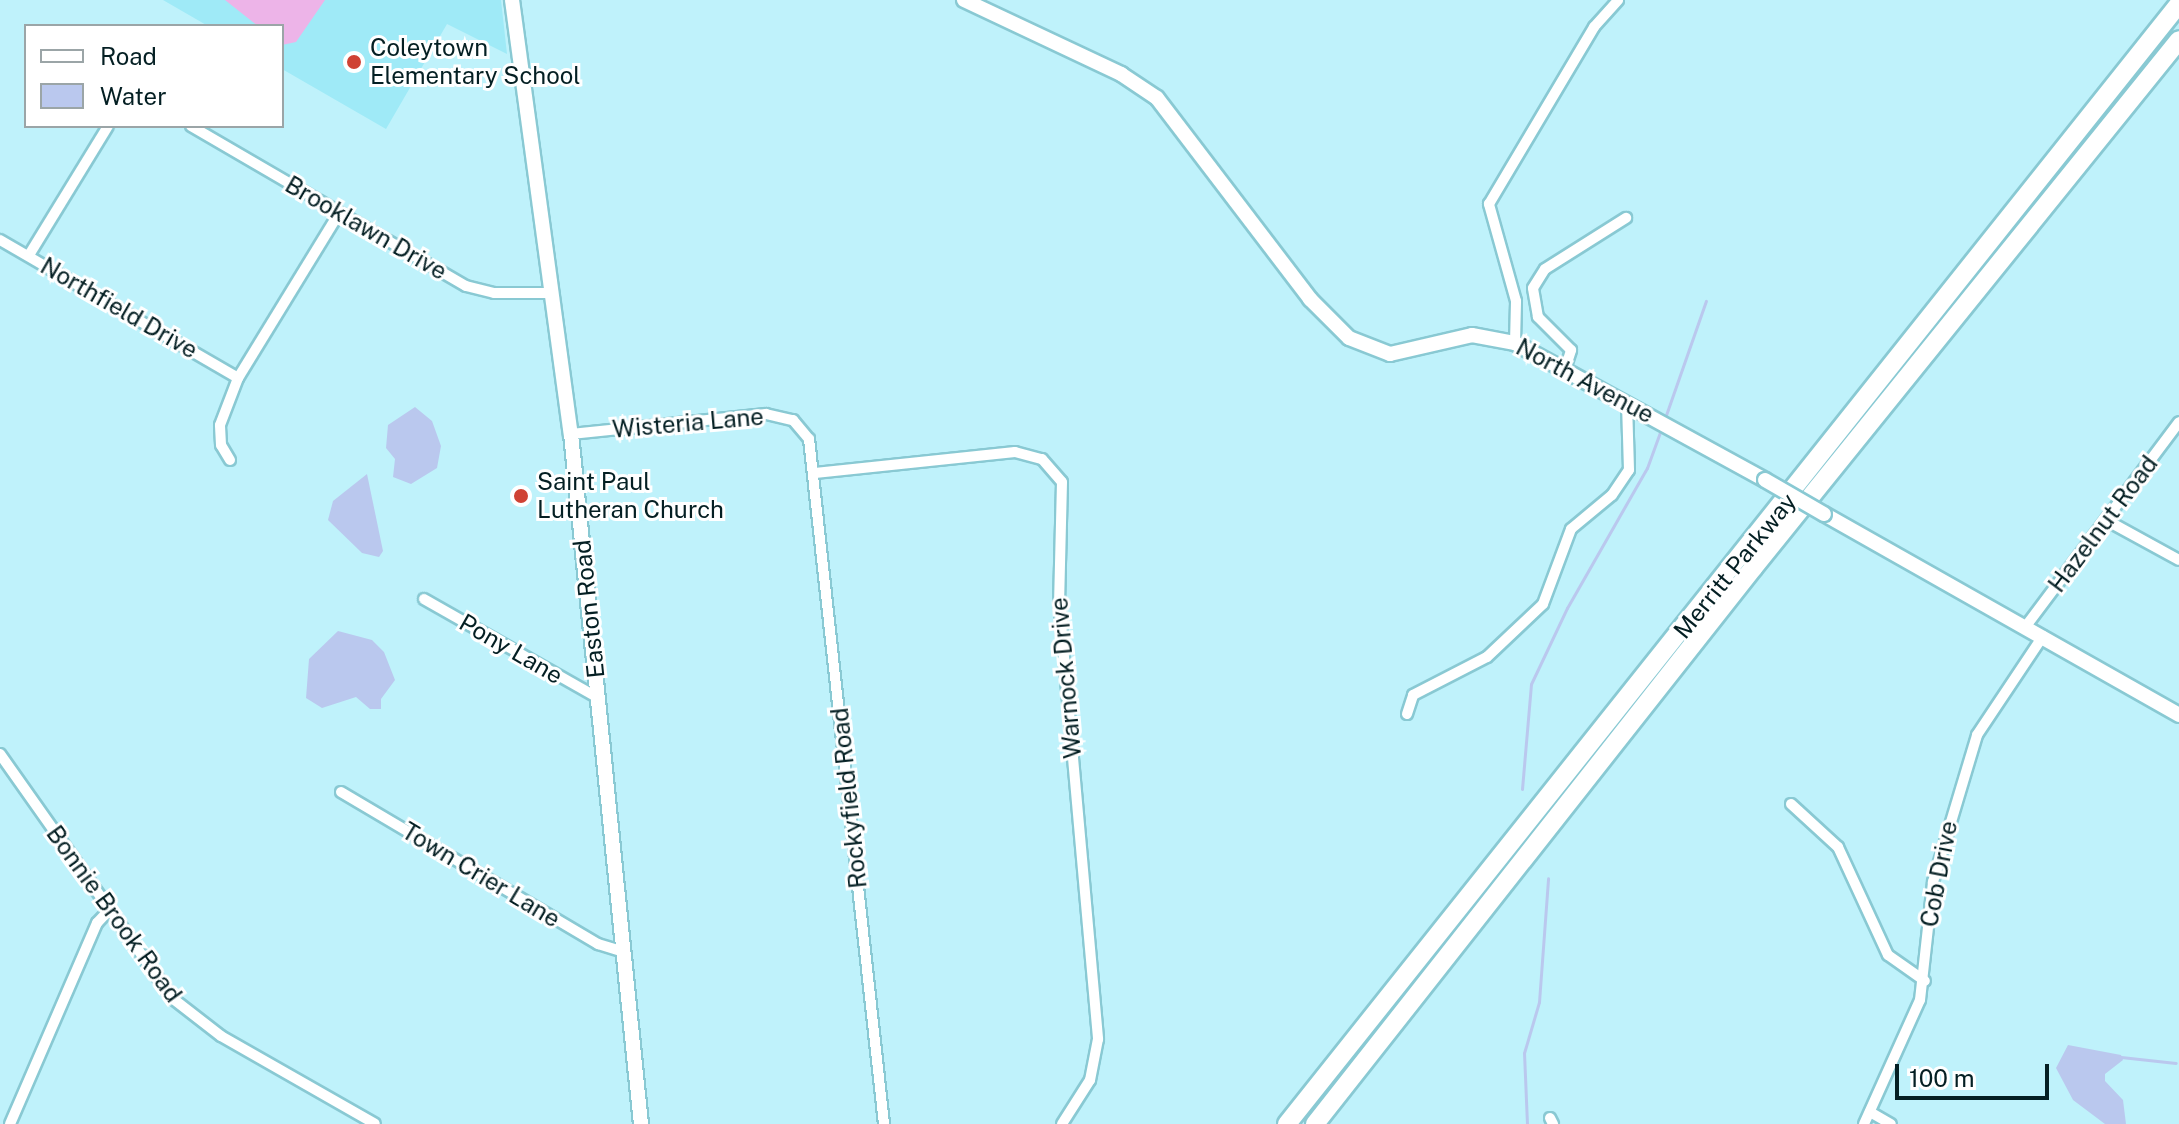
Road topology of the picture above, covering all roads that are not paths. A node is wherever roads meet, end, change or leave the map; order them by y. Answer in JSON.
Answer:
{"nodes":[{"id":1,"x":512,"y":0,"type":"edge"},
{"id":2,"x":964,"y":0,"type":"edge"},
{"id":3,"x":1618,"y":0,"type":"edge"},
{"id":4,"x":2179,"y":4,"type":"edge"},
{"id":5,"x":2179,"y":40,"type":"edge"},
{"id":6,"x":107,"y":128,"type":"edge"},
{"id":7,"x":194,"y":128,"type":"edge"},
{"id":8,"x":339,"y":213,"type":"junction"},
{"id":9,"x":1626,"y":218,"type":"dead end"},
{"id":10,"x":0,"y":240,"type":"edge"},
{"id":11,"x":29,"y":255,"type":"junction"},
{"id":12,"x":551,"y":293,"type":"junction"},
{"id":13,"x":1515,"y":343,"type":"junction"},
{"id":14,"x":1565,"y":369,"type":"junction"},
{"id":15,"x":238,"y":378,"type":"junction"},
{"id":16,"x":1627,"y":403,"type":"junction"},
{"id":17,"x":2179,"y":422,"type":"edge"},
{"id":18,"x":571,"y":434,"type":"junction"},
{"id":19,"x":230,"y":460,"type":"dead end"},
{"id":20,"x":815,"y":473,"type":"junction"},
{"id":21,"x":2106,"y":520,"type":"junction"},
{"id":22,"x":2179,"y":560,"type":"edge"},
{"id":23,"x":424,"y":599,"type":"dead end"},
{"id":24,"x":2026,"y":626,"type":"junction"},
{"id":25,"x":2043,"y":636,"type":"junction"},
{"id":26,"x":598,"y":698,"type":"junction"},
{"id":27,"x":1407,"y":714,"type":"dead end"},
{"id":28,"x":2179,"y":715,"type":"edge"},
{"id":29,"x":0,"y":754,"type":"edge"},
{"id":30,"x":344,"y":794,"type":"dead end"},
{"id":31,"x":1791,"y":804,"type":"dead end"},
{"id":32,"x":108,"y":911,"type":"junction"},
{"id":33,"x":624,"y":952,"type":"junction"},
{"id":34,"x":1925,"y":981,"type":"junction"},
{"id":35,"x":1870,"y":1112,"type":"junction"},
{"id":36,"x":10,"y":1124,"type":"edge"},
{"id":37,"x":375,"y":1124,"type":"edge"},
{"id":38,"x":641,"y":1124,"type":"edge"},
{"id":39,"x":884,"y":1124,"type":"edge"},
{"id":40,"x":1062,"y":1124,"type":"edge"},
{"id":41,"x":1287,"y":1124,"type":"edge"},
{"id":42,"x":1315,"y":1124,"type":"edge"},
{"id":43,"x":1864,"y":1124,"type":"edge"},
{"id":44,"x":1891,"y":1124,"type":"edge"}],
"edges":[{"from":1,"to":12,"type":"street","name":"Easton Road"},
{"from":2,"to":13,"type":"street","name":"North Avenue"},
{"from":3,"to":13,"type":"street"},
{"from":4,"to":41,"type":"highway","name":"Merritt Parkway"},
{"from":5,"to":42,"type":"highway","name":"Merritt Parkway"},
{"from":6,"to":11,"type":"street"},
{"from":7,"to":8,"type":"street","name":"Brooklawn Drive"},
{"from":8,"to":12,"type":"street","name":"Brooklawn Drive"},
{"from":8,"to":15,"type":"street"},
{"from":9,"to":14,"type":"street"},
{"from":10,"to":11,"type":"street","name":"Northfield Drive"},
{"from":11,"to":15,"type":"street","name":"Northfield Drive"},
{"from":12,"to":18,"type":"street","name":"Easton Road"},
{"from":13,"to":14,"type":"street","name":"North Avenue"},
{"from":14,"to":16,"type":"street","name":"North Avenue"},
{"from":15,"to":19,"type":"street"},
{"from":16,"to":24,"type":"street","name":"North Avenue","bridge":true},
{"from":16,"to":27,"type":"street"},
{"from":17,"to":21,"type":"street","name":"Hazelnut Road"},
{"from":18,"to":20,"type":"street","name":"Wisteria Lane"},
{"from":18,"to":26,"type":"street","name":"Easton Road"},
{"from":20,"to":39,"type":"street","name":"Rockyfield Road"},
{"from":20,"to":40,"type":"street","name":"Warnock Drive"},
{"from":21,"to":22,"type":"street"},
{"from":21,"to":24,"type":"street","name":"Hazelnut Road"},
{"from":23,"to":26,"type":"street","name":"Pony Lane"},
{"from":24,"to":25,"type":"street","name":"North Avenue"},
{"from":25,"to":28,"type":"street","name":"North Avenue"},
{"from":25,"to":34,"type":"street","name":"Cob Drive"},
{"from":26,"to":33,"type":"street","name":"Easton Road"},
{"from":29,"to":32,"type":"street","name":"Bonnie Brook Road"},
{"from":30,"to":33,"type":"street","name":"Town Crier Lane"},
{"from":31,"to":34,"type":"street"},
{"from":32,"to":36,"type":"street"},
{"from":32,"to":37,"type":"street","name":"Bonnie Brook Road"},
{"from":33,"to":38,"type":"street","name":"Easton Road"},
{"from":34,"to":35,"type":"street","name":"Cob Drive"},
{"from":35,"to":43,"type":"street","name":"Cob Drive"},
{"from":35,"to":44,"type":"street"}]}
